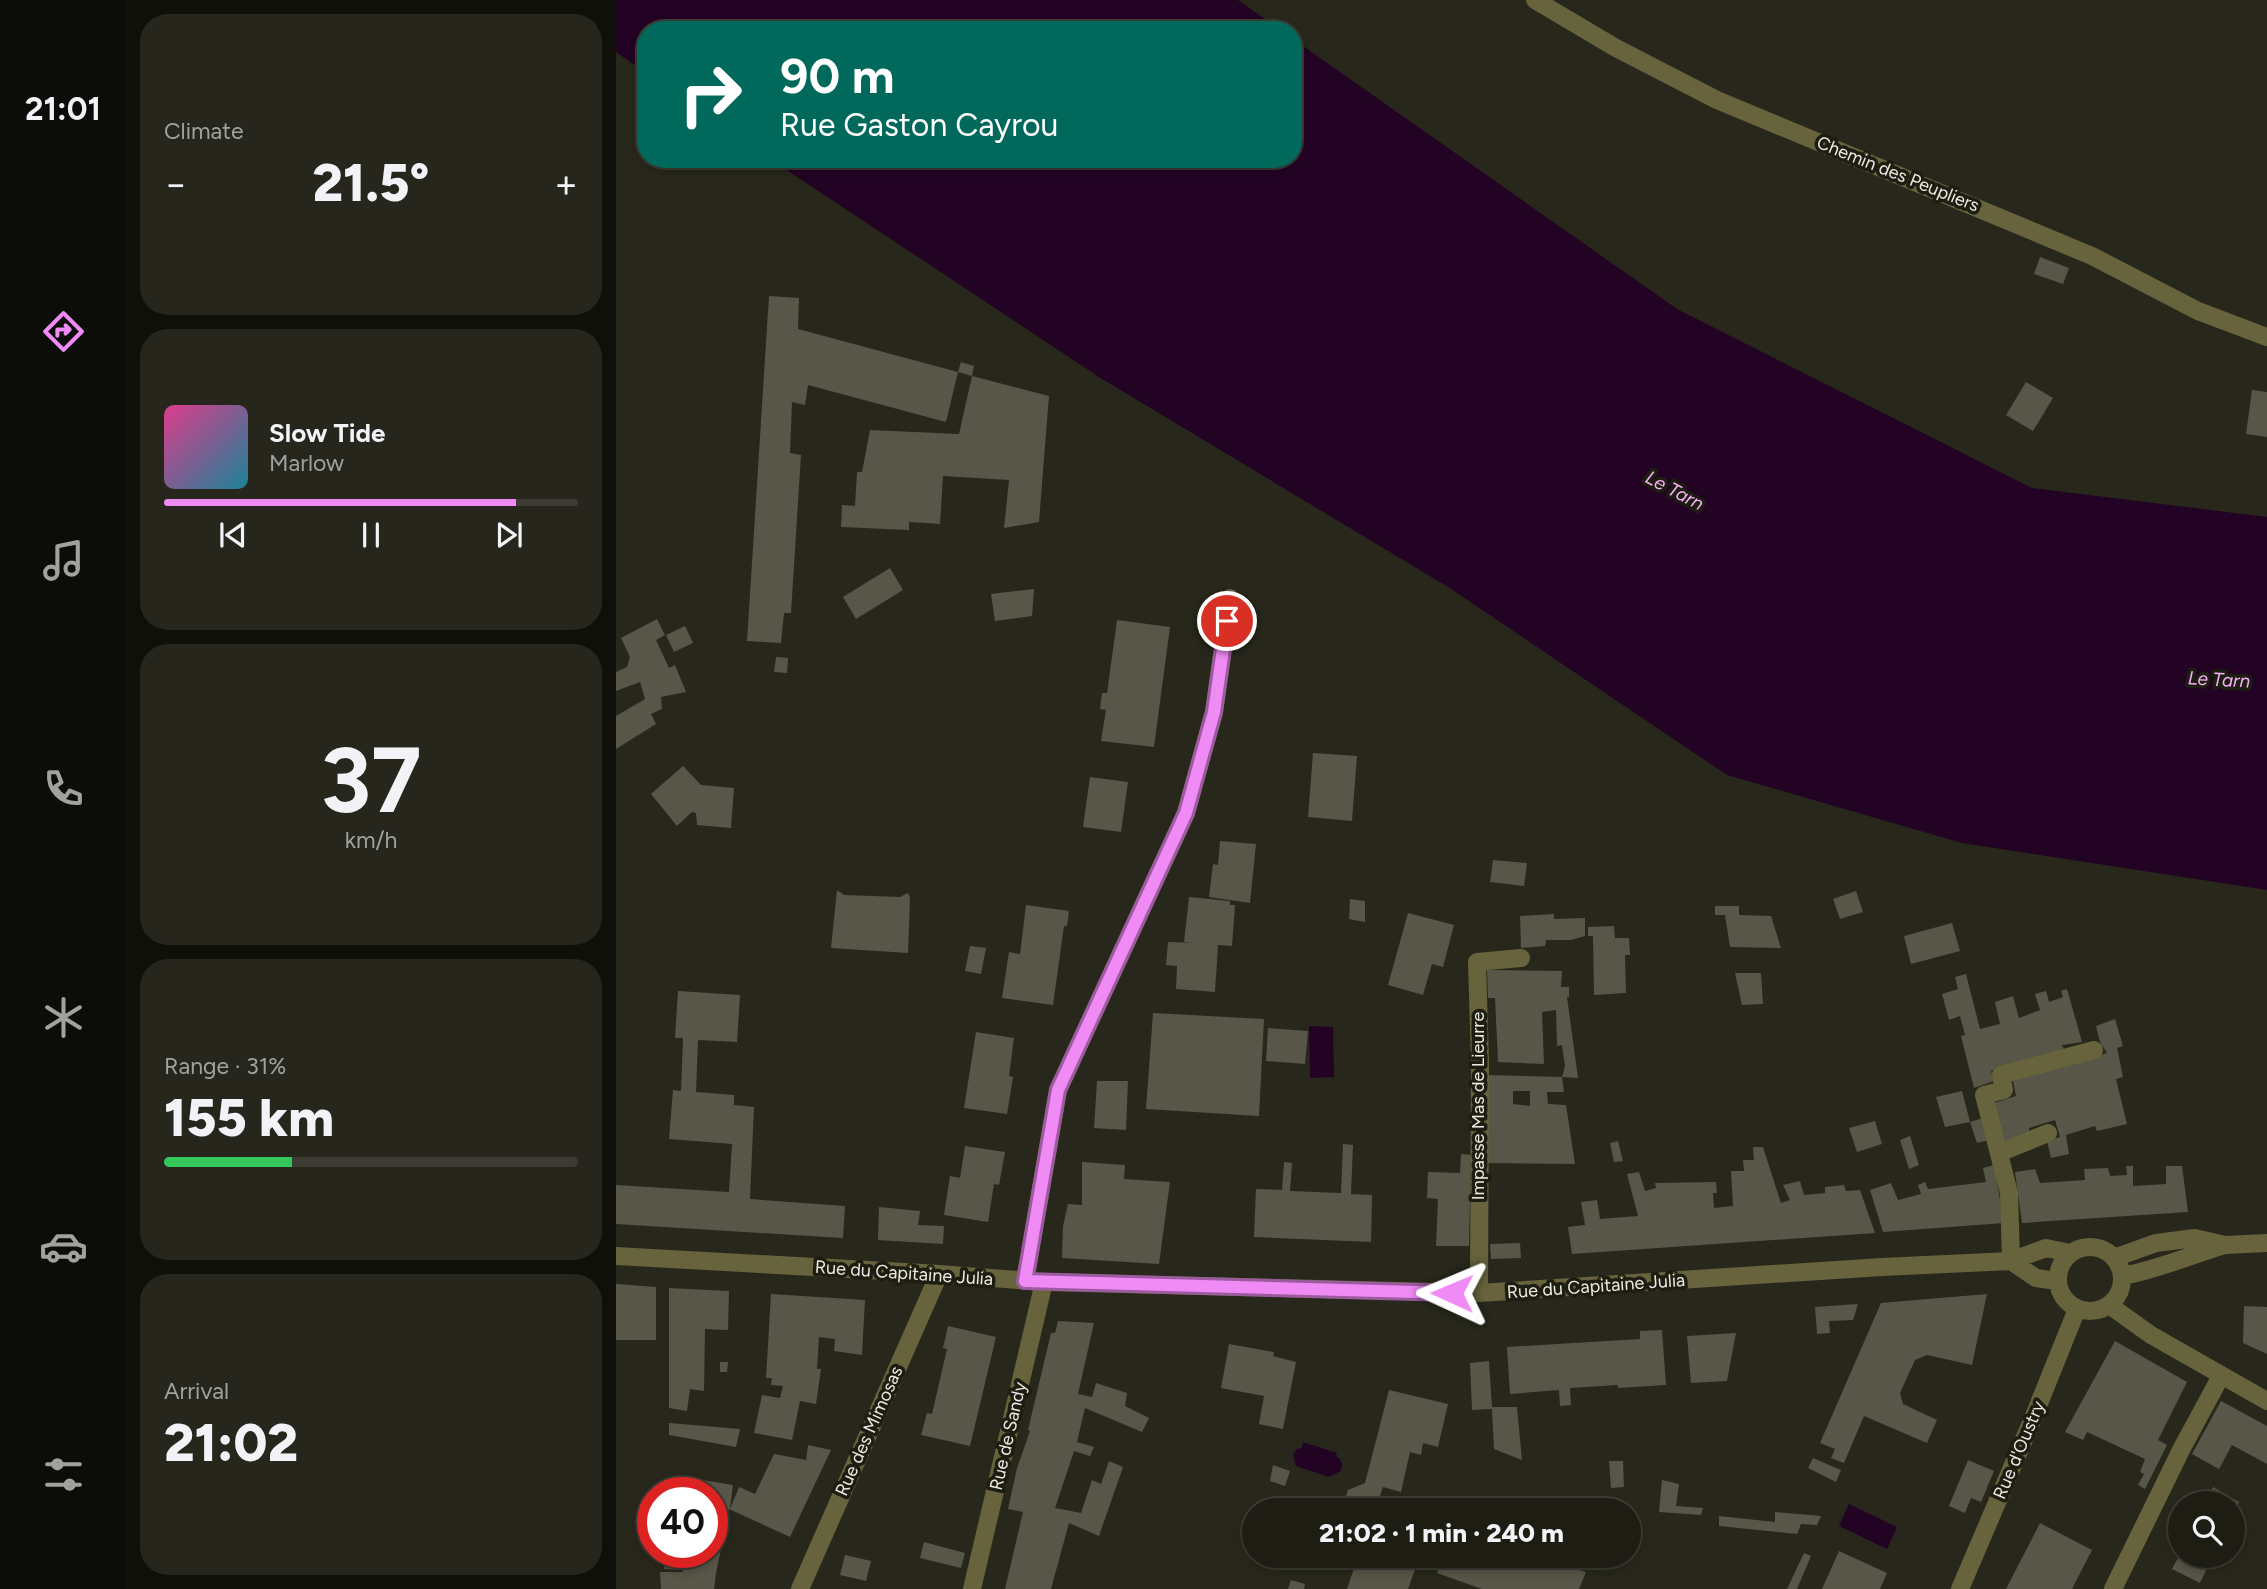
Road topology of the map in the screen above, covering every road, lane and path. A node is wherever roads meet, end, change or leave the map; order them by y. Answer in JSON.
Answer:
{"nodes":[{"id":1,"x":1535,"y":0,"type":"edge"},
{"id":2,"x":2267,"y":337,"type":"edge"},
{"id":3,"x":1230,"y":598,"type":"dead end"},
{"id":4,"x":1521,"y":958,"type":"dead end"},
{"id":5,"x":2095,"y":1050,"type":"dead end"},
{"id":6,"x":2048,"y":1133,"type":"dead end"},
{"id":7,"x":1999,"y":1153,"type":"junction"},
{"id":8,"x":2267,"y":1243,"type":"edge"},
{"id":9,"x":2225,"y":1245,"type":"junction"},
{"id":10,"x":2070,"y":1253,"type":"junction"},
{"id":11,"x":616,"y":1256,"type":"edge"},
{"id":12,"x":2114,"y":1258,"type":"junction"},
{"id":13,"x":2011,"y":1261,"type":"junction"},
{"id":14,"x":939,"y":1274,"type":"junction"},
{"id":15,"x":2122,"y":1276,"type":"junction"},
{"id":16,"x":1025,"y":1281,"type":"junction"},
{"id":17,"x":2057,"y":1281,"type":"junction"},
{"id":18,"x":1044,"y":1282,"type":"junction"},
{"id":19,"x":1479,"y":1293,"type":"junction"},
{"id":20,"x":2109,"y":1306,"type":"junction"},
{"id":21,"x":2077,"y":1309,"type":"junction"},
{"id":22,"x":2221,"y":1376,"type":"junction"},
{"id":23,"x":2267,"y":1401,"type":"edge"},
{"id":24,"x":800,"y":1589,"type":"edge"},
{"id":25,"x":972,"y":1589,"type":"edge"},
{"id":26,"x":1960,"y":1589,"type":"edge"},
{"id":27,"x":2113,"y":1589,"type":"edge"}],
"edges":[{"from":1,"to":2,"type":"street","name":"Chemin des Peupliers"},
{"from":3,"to":16,"type":"street"},
{"from":4,"to":19,"type":"street","name":"Impasse Mas de Lieurre"},
{"from":5,"to":7,"type":"street"},
{"from":6,"to":7,"type":"street"},
{"from":7,"to":13,"type":"street"},
{"from":8,"to":9,"type":"street"},
{"from":9,"to":12,"type":"street"},
{"from":9,"to":15,"type":"street"},
{"from":10,"to":12,"type":"street","name":"Rue du Capitaine Julia"},
{"from":10,"to":13,"type":"street","name":"Rue du Capitaine Julia"},
{"from":10,"to":17,"type":"street"},
{"from":11,"to":14,"type":"street","name":"Rue du Capitaine Julia"},
{"from":12,"to":15,"type":"street"},
{"from":13,"to":17,"type":"street"},
{"from":13,"to":19,"type":"street","name":"Rue du Capitaine Julia"},
{"from":14,"to":16,"type":"street","name":"Rue du Capitaine Julia"},
{"from":14,"to":24,"type":"street","name":"Rue des Mimosas"},
{"from":15,"to":20,"type":"street"},
{"from":16,"to":18,"type":"street","name":"Rue du Capitaine Julia"},
{"from":17,"to":21,"type":"street"},
{"from":18,"to":19,"type":"street","name":"Rue du Capitaine Julia"},
{"from":18,"to":25,"type":"street","name":"Rue de Sandy"},
{"from":20,"to":21,"type":"street"},
{"from":20,"to":22,"type":"street"},
{"from":21,"to":26,"type":"street","name":"Rue d'Oustry"},
{"from":22,"to":23,"type":"street"},
{"from":22,"to":27,"type":"street"}]}
